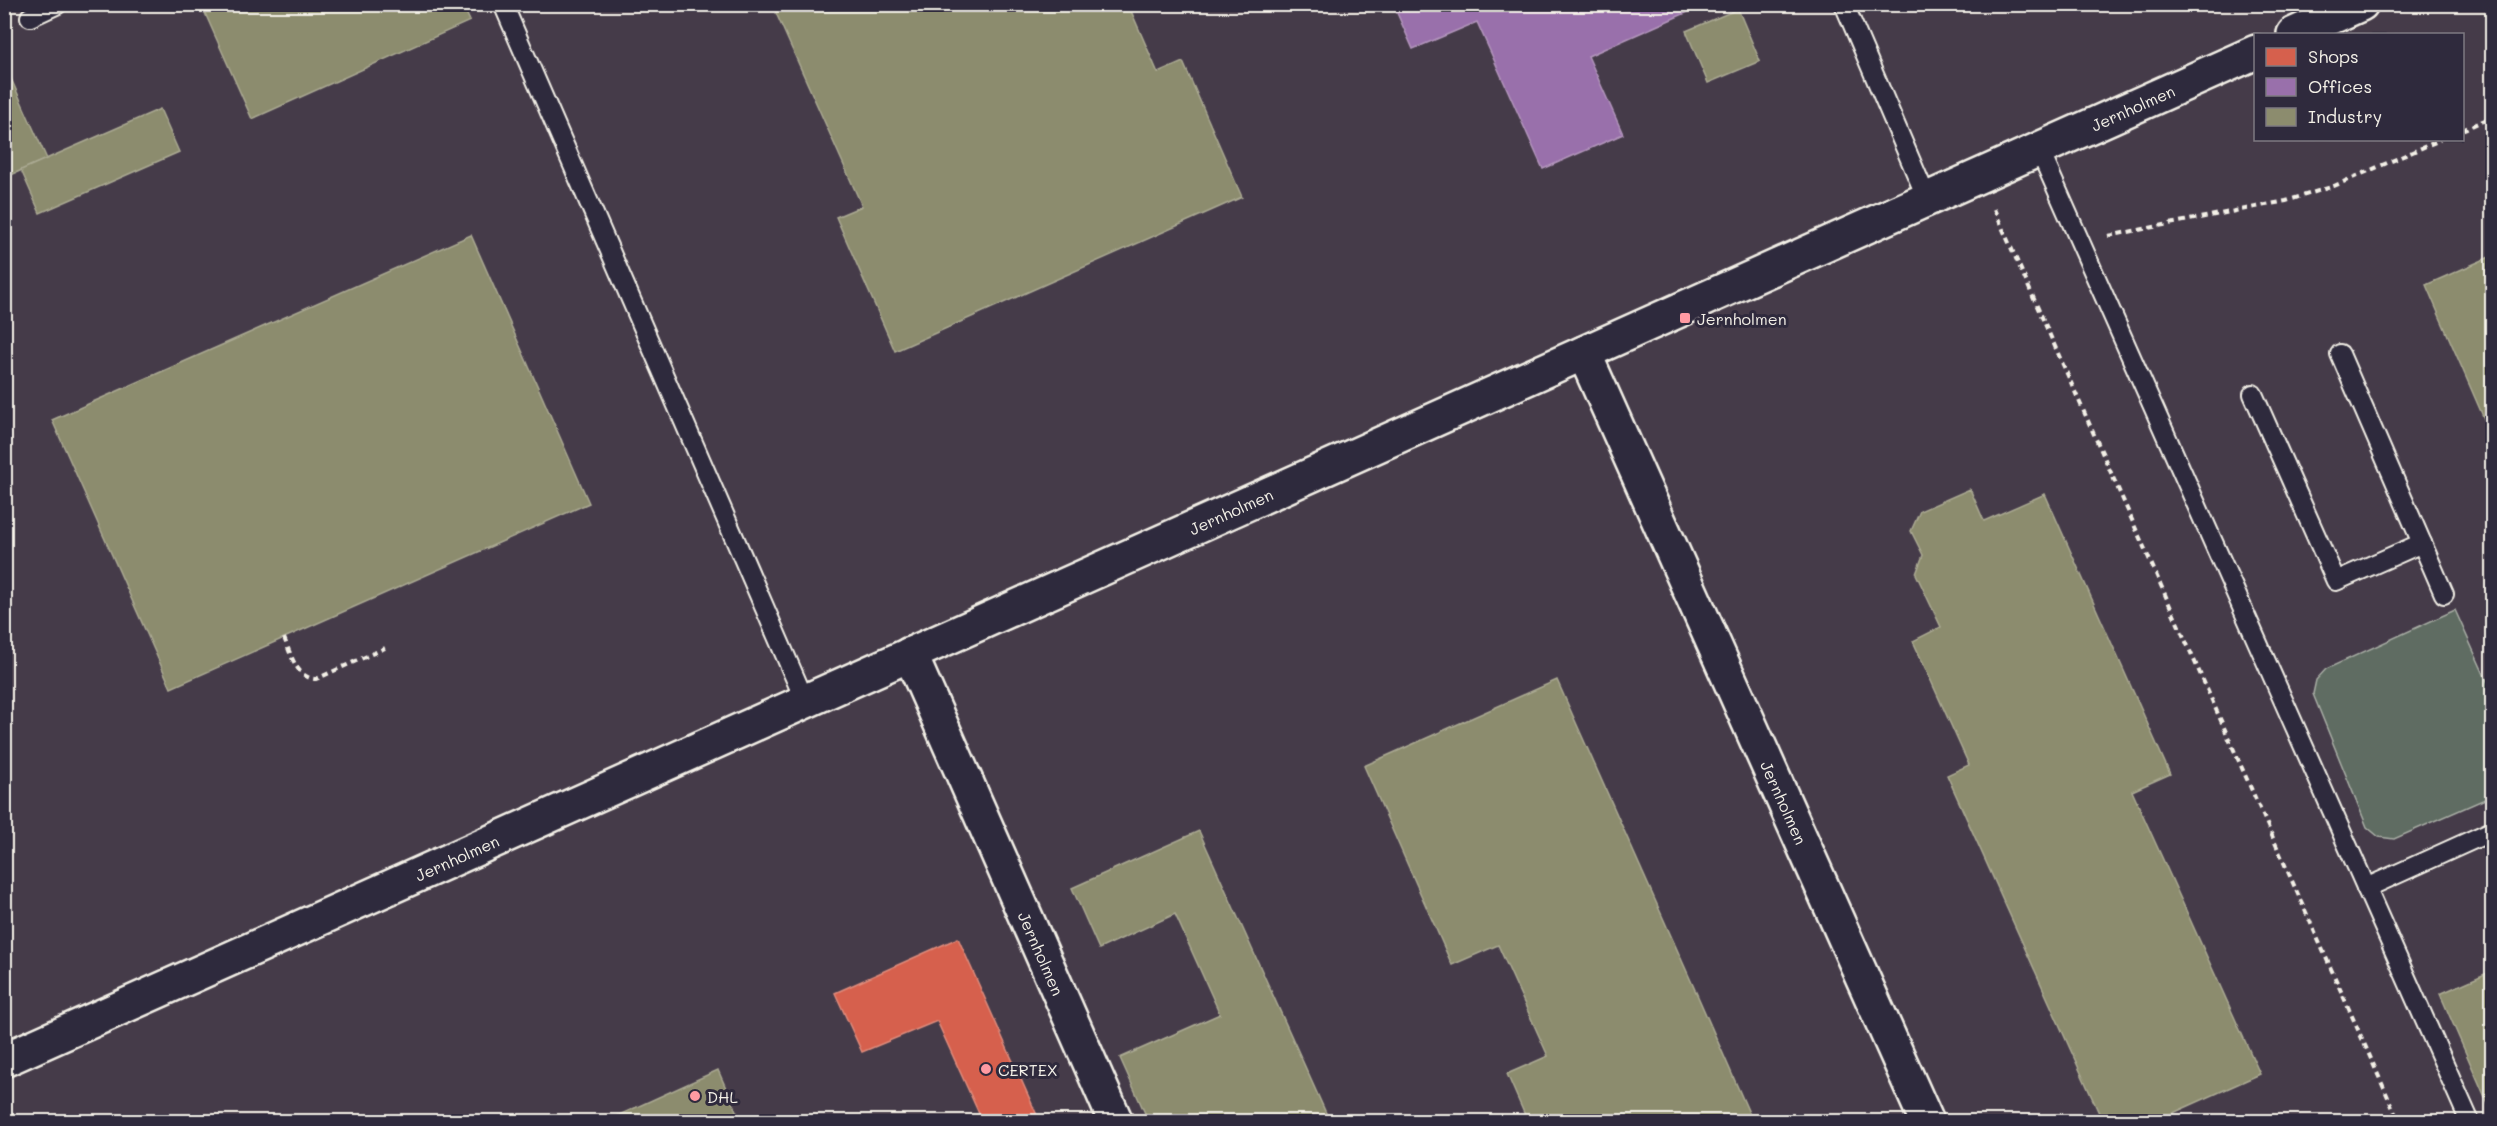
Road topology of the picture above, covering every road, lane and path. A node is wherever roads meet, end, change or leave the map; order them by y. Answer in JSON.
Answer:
{"nodes":[{"id":1,"x":58,"y":4,"type":"edge"},
{"id":2,"x":503,"y":4,"type":"edge"},
{"id":3,"x":1844,"y":4,"type":"edge"},
{"id":4,"x":2361,"y":4,"type":"edge"},
{"id":5,"x":34,"y":12,"type":"edge"},
{"id":6,"x":2296,"y":33,"type":"edge"},
{"id":7,"x":2254,"y":53,"type":"edge"},
{"id":8,"x":2493,"y":117,"type":"edge"},
{"id":9,"x":2464,"y":130,"type":"edge"},
{"id":10,"x":2438,"y":141,"type":"edge"},
{"id":11,"x":2039,"y":149,"type":"junction"},
{"id":12,"x":1979,"y":176,"type":"junction"},
{"id":13,"x":1927,"y":199,"type":"junction"},
{"id":14,"x":2080,"y":242,"type":"junction"},
{"id":15,"x":1584,"y":353,"type":"junction"},
{"id":16,"x":2340,"y":354,"type":"dead end"},
{"id":17,"x":2253,"y":394,"type":"dead end"},
{"id":18,"x":2422,"y":543,"type":"junction"},
{"id":19,"x":2444,"y":594,"type":"dead end"},
{"id":20,"x":284,"y":638,"type":"dead end"},
{"id":21,"x":385,"y":648,"type":"dead end"},
{"id":22,"x":910,"y":654,"type":"junction"},
{"id":23,"x":805,"y":701,"type":"junction"},
{"id":24,"x":2493,"y":831,"type":"edge"},
{"id":25,"x":2366,"y":888,"type":"junction"},
{"id":26,"x":4,"y":1060,"type":"edge"},
{"id":27,"x":1116,"y":1122,"type":"edge"},
{"id":28,"x":1927,"y":1122,"type":"edge"},
{"id":29,"x":2398,"y":1122,"type":"edge"},
{"id":30,"x":2470,"y":1122,"type":"edge"}],
"edges":[{"from":1,"to":5,"type":"lane"},
{"from":2,"to":23,"type":"lane"},
{"from":3,"to":13,"type":"lane"},
{"from":4,"to":6,"type":"street"},
{"from":7,"to":11,"type":"street","name":"Jernholmen"},
{"from":8,"to":9,"type":"path"},
{"from":10,"to":14,"type":"path"},
{"from":11,"to":12,"type":"street","name":"Jernholmen"},
{"from":11,"to":14,"type":"lane"},
{"from":12,"to":13,"type":"street","name":"Jernholmen"},
{"from":12,"to":29,"type":"path"},
{"from":13,"to":15,"type":"street","name":"Jernholmen"},
{"from":14,"to":25,"type":"lane"},
{"from":15,"to":22,"type":"street","name":"Jernholmen"},
{"from":15,"to":28,"type":"street","name":"Jernholmen"},
{"from":16,"to":18,"type":"lane"},
{"from":17,"to":18,"type":"lane"},
{"from":18,"to":19,"type":"lane"},
{"from":20,"to":21,"type":"path"},
{"from":22,"to":23,"type":"street","name":"Jernholmen"},
{"from":22,"to":27,"type":"street","name":"Jernholmen"},
{"from":23,"to":26,"type":"street","name":"Jernholmen"},
{"from":24,"to":25,"type":"lane"},
{"from":25,"to":30,"type":"lane"}]}
